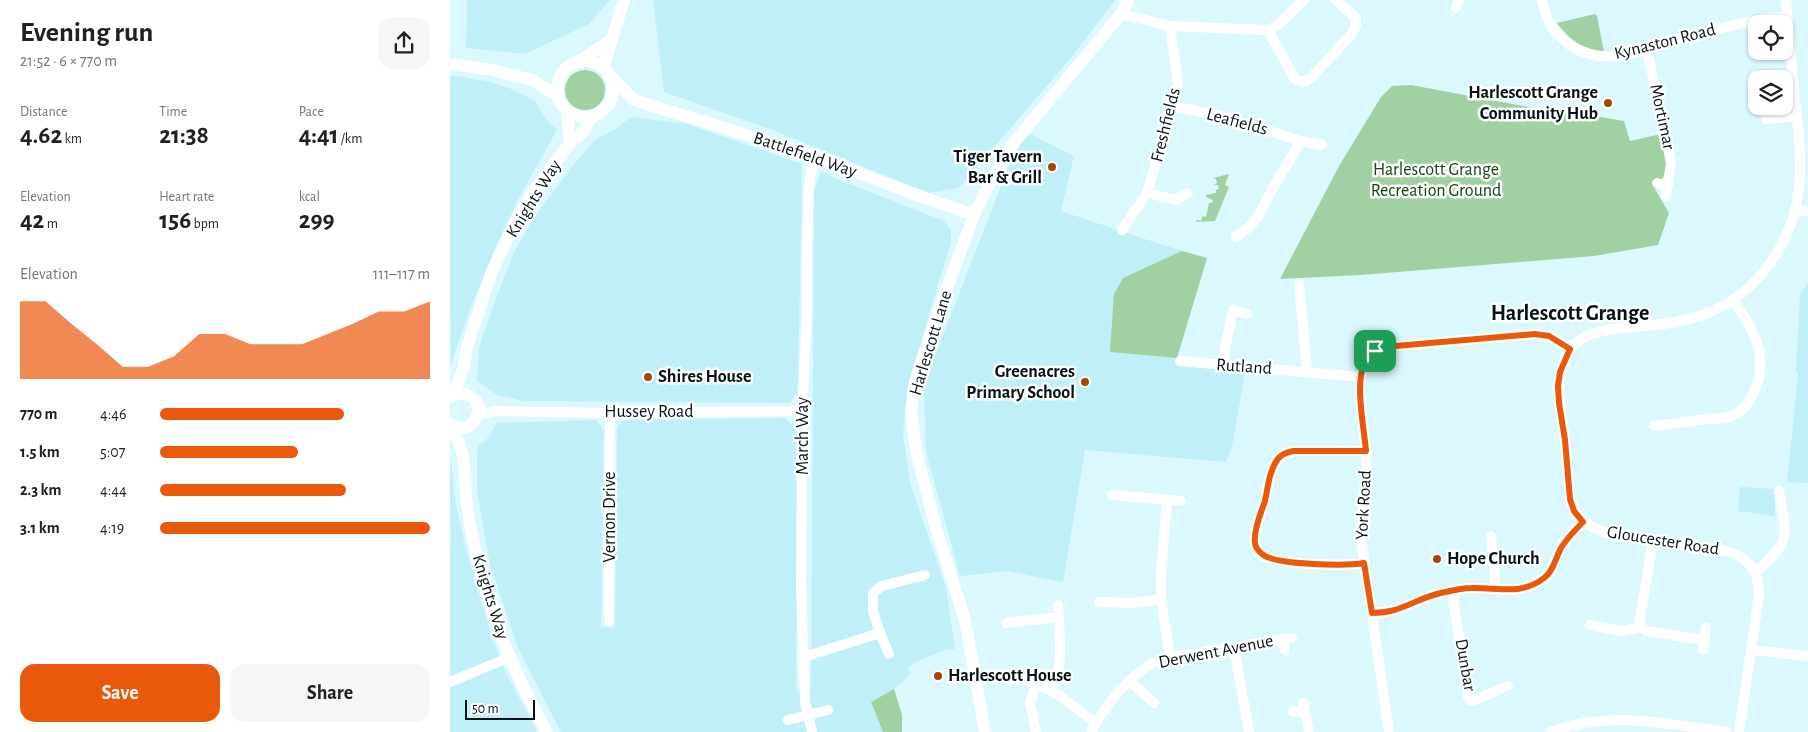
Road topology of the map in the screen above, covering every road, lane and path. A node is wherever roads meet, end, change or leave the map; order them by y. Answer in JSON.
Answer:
{"nodes":[{"id":1,"x":624,"y":0,"type":"edge"},
{"id":2,"x":1128,"y":0,"type":"edge"},
{"id":3,"x":1304,"y":0,"type":"edge"},
{"id":4,"x":1336,"y":0,"type":"edge"},
{"id":5,"x":1542,"y":0,"type":"edge"},
{"id":6,"x":1786,"y":0,"type":"edge"},
{"id":7,"x":1121,"y":14,"type":"junction"},
{"id":8,"x":1787,"y":15,"type":"edge"},
{"id":9,"x":1748,"y":22,"type":"edge"},
{"id":10,"x":1170,"y":26,"type":"junction"},
{"id":11,"x":1268,"y":30,"type":"junction"},
{"id":12,"x":611,"y":40,"type":"junction"},
{"id":13,"x":1647,"y":49,"type":"junction"},
{"id":14,"x":1791,"y":60,"type":"edge"},
{"id":15,"x":578,"y":62,"type":"junction"},
{"id":16,"x":450,"y":64,"type":"edge"},
{"id":17,"x":606,"y":72,"type":"junction"},
{"id":18,"x":562,"y":73,"type":"junction"},
{"id":19,"x":532,"y":80,"type":"junction"},
{"id":20,"x":558,"y":96,"type":"junction"},
{"id":21,"x":634,"y":100,"type":"junction"},
{"id":22,"x":1173,"y":106,"type":"junction"},
{"id":23,"x":605,"y":110,"type":"junction"},
{"id":24,"x":567,"y":111,"type":"junction"},
{"id":25,"x":1797,"y":116,"type":"junction"},
{"id":26,"x":592,"y":117,"type":"junction"},
{"id":27,"x":1766,"y":119,"type":"dead end"},
{"id":28,"x":1300,"y":142,"type":"junction"},
{"id":29,"x":570,"y":143,"type":"junction"},
{"id":30,"x":1322,"y":145,"type":"dead end"},
{"id":31,"x":814,"y":156,"type":"junction"},
{"id":32,"x":1657,"y":183,"type":"dead end"},
{"id":33,"x":1148,"y":193,"type":"junction"},
{"id":34,"x":1187,"y":193,"type":"dead end"},
{"id":35,"x":1796,"y":210,"type":"junction"},
{"id":36,"x":1808,"y":211,"type":"edge"},
{"id":37,"x":974,"y":215,"type":"junction"},
{"id":38,"x":1122,"y":230,"type":"dead end"},
{"id":39,"x":1236,"y":237,"type":"dead end"},
{"id":40,"x":1299,"y":284,"type":"dead end"},
{"id":41,"x":1733,"y":300,"type":"junction"},
{"id":42,"x":1247,"y":314,"type":"dead end"},
{"id":43,"x":1570,"y":349,"type":"junction"},
{"id":44,"x":1180,"y":361,"type":"dead end"},
{"id":45,"x":1224,"y":365,"type":"junction"},
{"id":46,"x":1307,"y":372,"type":"junction"},
{"id":47,"x":1361,"y":377,"type":"junction"},
{"id":48,"x":461,"y":397,"type":"edge"},
{"id":49,"x":495,"y":411,"type":"junction"},
{"id":50,"x":802,"y":411,"type":"junction"},
{"id":51,"x":610,"y":413,"type":"junction"},
{"id":52,"x":474,"y":420,"type":"junction"},
{"id":53,"x":451,"y":425,"type":"edge"},
{"id":54,"x":1654,"y":426,"type":"dead end"},
{"id":55,"x":1366,"y":451,"type":"junction"},
{"id":56,"x":463,"y":454,"type":"junction"},
{"id":57,"x":1779,"y":491,"type":"dead end"},
{"id":58,"x":1112,"y":495,"type":"dead end"},
{"id":59,"x":1167,"y":500,"type":"junction"},
{"id":60,"x":1181,"y":501,"type":"dead end"},
{"id":61,"x":1583,"y":522,"type":"junction"},
{"id":62,"x":1491,"y":536,"type":"dead end"},
{"id":63,"x":1653,"y":541,"type":"junction"},
{"id":64,"x":1364,"y":563,"type":"junction"},
{"id":65,"x":1756,"y":571,"type":"junction"},
{"id":66,"x":925,"y":575,"type":"dead end"},
{"id":67,"x":1496,"y":589,"type":"junction"},
{"id":68,"x":1452,"y":591,"type":"junction"},
{"id":69,"x":1161,"y":599,"type":"junction"},
{"id":70,"x":1099,"y":602,"type":"dead end"},
{"id":71,"x":1058,"y":605,"type":"dead end"},
{"id":72,"x":1372,"y":613,"type":"junction"},
{"id":73,"x":1059,"y":617,"type":"junction"},
{"id":74,"x":610,"y":621,"type":"dead end"},
{"id":75,"x":1006,"y":623,"type":"dead end"},
{"id":76,"x":1590,"y":624,"type":"dead end"},
{"id":77,"x":1641,"y":627,"type":"junction"},
{"id":78,"x":1706,"y":628,"type":"dead end"},
{"id":79,"x":880,"y":633,"type":"junction"},
{"id":80,"x":1285,"y":650,"type":"dead end"},
{"id":81,"x":1752,"y":650,"type":"junction"},
{"id":82,"x":1232,"y":652,"type":"junction"},
{"id":83,"x":889,"y":654,"type":"dead end"},
{"id":84,"x":1808,"y":656,"type":"edge"},
{"id":85,"x":510,"y":657,"type":"junction"},
{"id":86,"x":804,"y":657,"type":"junction"},
{"id":87,"x":1170,"y":657,"type":"junction"},
{"id":88,"x":1003,"y":679,"type":"dead end"},
{"id":89,"x":1130,"y":681,"type":"junction"},
{"id":90,"x":450,"y":682,"type":"edge"},
{"id":91,"x":1036,"y":684,"type":"junction"},
{"id":92,"x":1508,"y":686,"type":"dead end"},
{"id":93,"x":1051,"y":690,"type":"junction"},
{"id":94,"x":1154,"y":703,"type":"dead end"},
{"id":95,"x":828,"y":710,"type":"dead end"},
{"id":96,"x":1293,"y":712,"type":"dead end"},
{"id":97,"x":808,"y":716,"type":"junction"},
{"id":98,"x":788,"y":720,"type":"dead end"},
{"id":99,"x":1093,"y":728,"type":"edge"},
{"id":100,"x":1682,"y":729,"type":"edge"},
{"id":101,"x":547,"y":732,"type":"edge"},
{"id":102,"x":812,"y":732,"type":"edge"},
{"id":103,"x":985,"y":732,"type":"edge"},
{"id":104,"x":1036,"y":732,"type":"edge"},
{"id":105,"x":1249,"y":732,"type":"edge"},
{"id":106,"x":1309,"y":732,"type":"edge"},
{"id":107,"x":1389,"y":732,"type":"edge"},
{"id":108,"x":1551,"y":732,"type":"edge"},
{"id":109,"x":1726,"y":732,"type":"edge"},
{"id":110,"x":1739,"y":732,"type":"edge"}],
"edges":[{"from":1,"to":12,"type":"street"},
{"from":2,"to":7,"type":"street","name":"Harlescott Lane"},
{"from":3,"to":11,"type":"street"},
{"from":4,"to":11,"type":"street"},
{"from":5,"to":13,"type":"street","name":"Kynaston Road"},
{"from":6,"to":8,"type":"street"},
{"from":7,"to":10,"type":"street"},
{"from":7,"to":37,"type":"street","name":"Harlescott Lane"},
{"from":9,"to":13,"type":"street","name":"Kynaston Road"},
{"from":10,"to":11,"type":"street"},
{"from":10,"to":22,"type":"street","name":"Freshfields"},
{"from":12,"to":15,"type":"street"},
{"from":12,"to":17,"type":"street"},
{"from":13,"to":32,"type":"street","name":"Mortimar"},
{"from":14,"to":25,"type":"street"},
{"from":15,"to":17,"type":"street"},
{"from":15,"to":18,"type":"street"},
{"from":16,"to":19,"type":"street"},
{"from":17,"to":21,"type":"street","name":"Battlefield Way"},
{"from":17,"to":23,"type":"street"},
{"from":18,"to":19,"type":"street"},
{"from":18,"to":20,"type":"street"},
{"from":19,"to":20,"type":"street"},
{"from":20,"to":24,"type":"street"},
{"from":21,"to":23,"type":"street"},
{"from":21,"to":31,"type":"street","name":"Battlefield Way"},
{"from":22,"to":28,"type":"street","name":"Leafields"},
{"from":22,"to":33,"type":"street","name":"Freshfields"},
{"from":23,"to":26,"type":"street"},
{"from":24,"to":26,"type":"street"},
{"from":24,"to":29,"type":"street","name":"Knights Way"},
{"from":25,"to":27,"type":"street"},
{"from":25,"to":35,"type":"street"},
{"from":26,"to":29,"type":"street","name":"Knights Way"},
{"from":28,"to":30,"type":"street","name":"Leafields"},
{"from":28,"to":39,"type":"street"},
{"from":29,"to":48,"type":"street","name":"Knights Way"},
{"from":31,"to":37,"type":"street","name":"Battlefield Way"},
{"from":31,"to":50,"type":"street","name":"March Way"},
{"from":33,"to":34,"type":"street"},
{"from":33,"to":38,"type":"street","name":"Freshfields"},
{"from":35,"to":36,"type":"street"},
{"from":35,"to":41,"type":"street"},
{"from":37,"to":103,"type":"street","name":"Harlescott Lane"},
{"from":40,"to":46,"type":"street"},
{"from":41,"to":43,"type":"street"},
{"from":41,"to":54,"type":"street"},
{"from":42,"to":45,"type":"street"},
{"from":43,"to":47,"type":"street","name":"York Road"},
{"from":43,"to":61,"type":"street","name":"Gloucester Road"},
{"from":44,"to":45,"type":"street","name":"Rutland"},
{"from":45,"to":46,"type":"street","name":"Rutland"},
{"from":46,"to":47,"type":"street","name":"Rutland"},
{"from":47,"to":55,"type":"street","name":"York Road"},
{"from":48,"to":49,"type":"street","name":"Hussey Road"},
{"from":48,"to":52,"type":"street","name":"Knights Way"},
{"from":49,"to":51,"type":"street","name":"Hussey Road"},
{"from":49,"to":52,"type":"street","name":"Hussey Road"},
{"from":50,"to":51,"type":"street","name":"Hussey Road"},
{"from":50,"to":86,"type":"street","name":"March Way"},
{"from":51,"to":74,"type":"street","name":"Vernon Drive"},
{"from":52,"to":53,"type":"street","name":"Knights Way"},
{"from":52,"to":56,"type":"street","name":"Knights Way"},
{"from":53,"to":56,"type":"street","name":"Knights Way"},
{"from":55,"to":64,"type":"street","name":"York Road"},
{"from":55,"to":64,"type":"street"},
{"from":56,"to":85,"type":"street","name":"Knights Way"},
{"from":57,"to":65,"type":"street"},
{"from":58,"to":59,"type":"street"},
{"from":59,"to":60,"type":"street"},
{"from":59,"to":69,"type":"street"},
{"from":61,"to":63,"type":"street","name":"Gloucester Road"},
{"from":61,"to":67,"type":"street"},
{"from":62,"to":67,"type":"street"},
{"from":63,"to":65,"type":"street","name":"Gloucester Road"},
{"from":63,"to":77,"type":"street"},
{"from":64,"to":72,"type":"street","name":"York Road"},
{"from":65,"to":81,"type":"street"},
{"from":66,"to":79,"type":"street"},
{"from":67,"to":68,"type":"street"},
{"from":68,"to":72,"type":"street"},
{"from":68,"to":92,"type":"street","name":"Dunbar"},
{"from":69,"to":70,"type":"street"},
{"from":69,"to":87,"type":"street"},
{"from":71,"to":73,"type":"street"},
{"from":72,"to":107,"type":"street","name":"York Road"},
{"from":73,"to":75,"type":"street"},
{"from":73,"to":93,"type":"street"},
{"from":76,"to":77,"type":"street"},
{"from":77,"to":78,"type":"street"},
{"from":79,"to":83,"type":"street"},
{"from":79,"to":86,"type":"street"},
{"from":80,"to":82,"type":"street","name":"Derwent Avenue"},
{"from":81,"to":84,"type":"street"},
{"from":81,"to":110,"type":"street"},
{"from":82,"to":87,"type":"street","name":"Derwent Avenue"},
{"from":82,"to":105,"type":"street"},
{"from":85,"to":90,"type":"street"},
{"from":85,"to":101,"type":"street","name":"Knights Way"},
{"from":86,"to":97,"type":"street","name":"March Way"},
{"from":87,"to":89,"type":"street","name":"Derwent Avenue"},
{"from":88,"to":91,"type":"street"},
{"from":89,"to":94,"type":"street"},
{"from":89,"to":99,"type":"street","name":"Derwent Avenue"},
{"from":91,"to":93,"type":"street"},
{"from":91,"to":104,"type":"street"},
{"from":93,"to":99,"type":"street"},
{"from":95,"to":97,"type":"street"},
{"from":96,"to":106,"type":"street"},
{"from":97,"to":98,"type":"street"},
{"from":97,"to":102,"type":"street","name":"March Way"},
{"from":100,"to":108,"type":"street"},
{"from":100,"to":109,"type":"street"}]}
